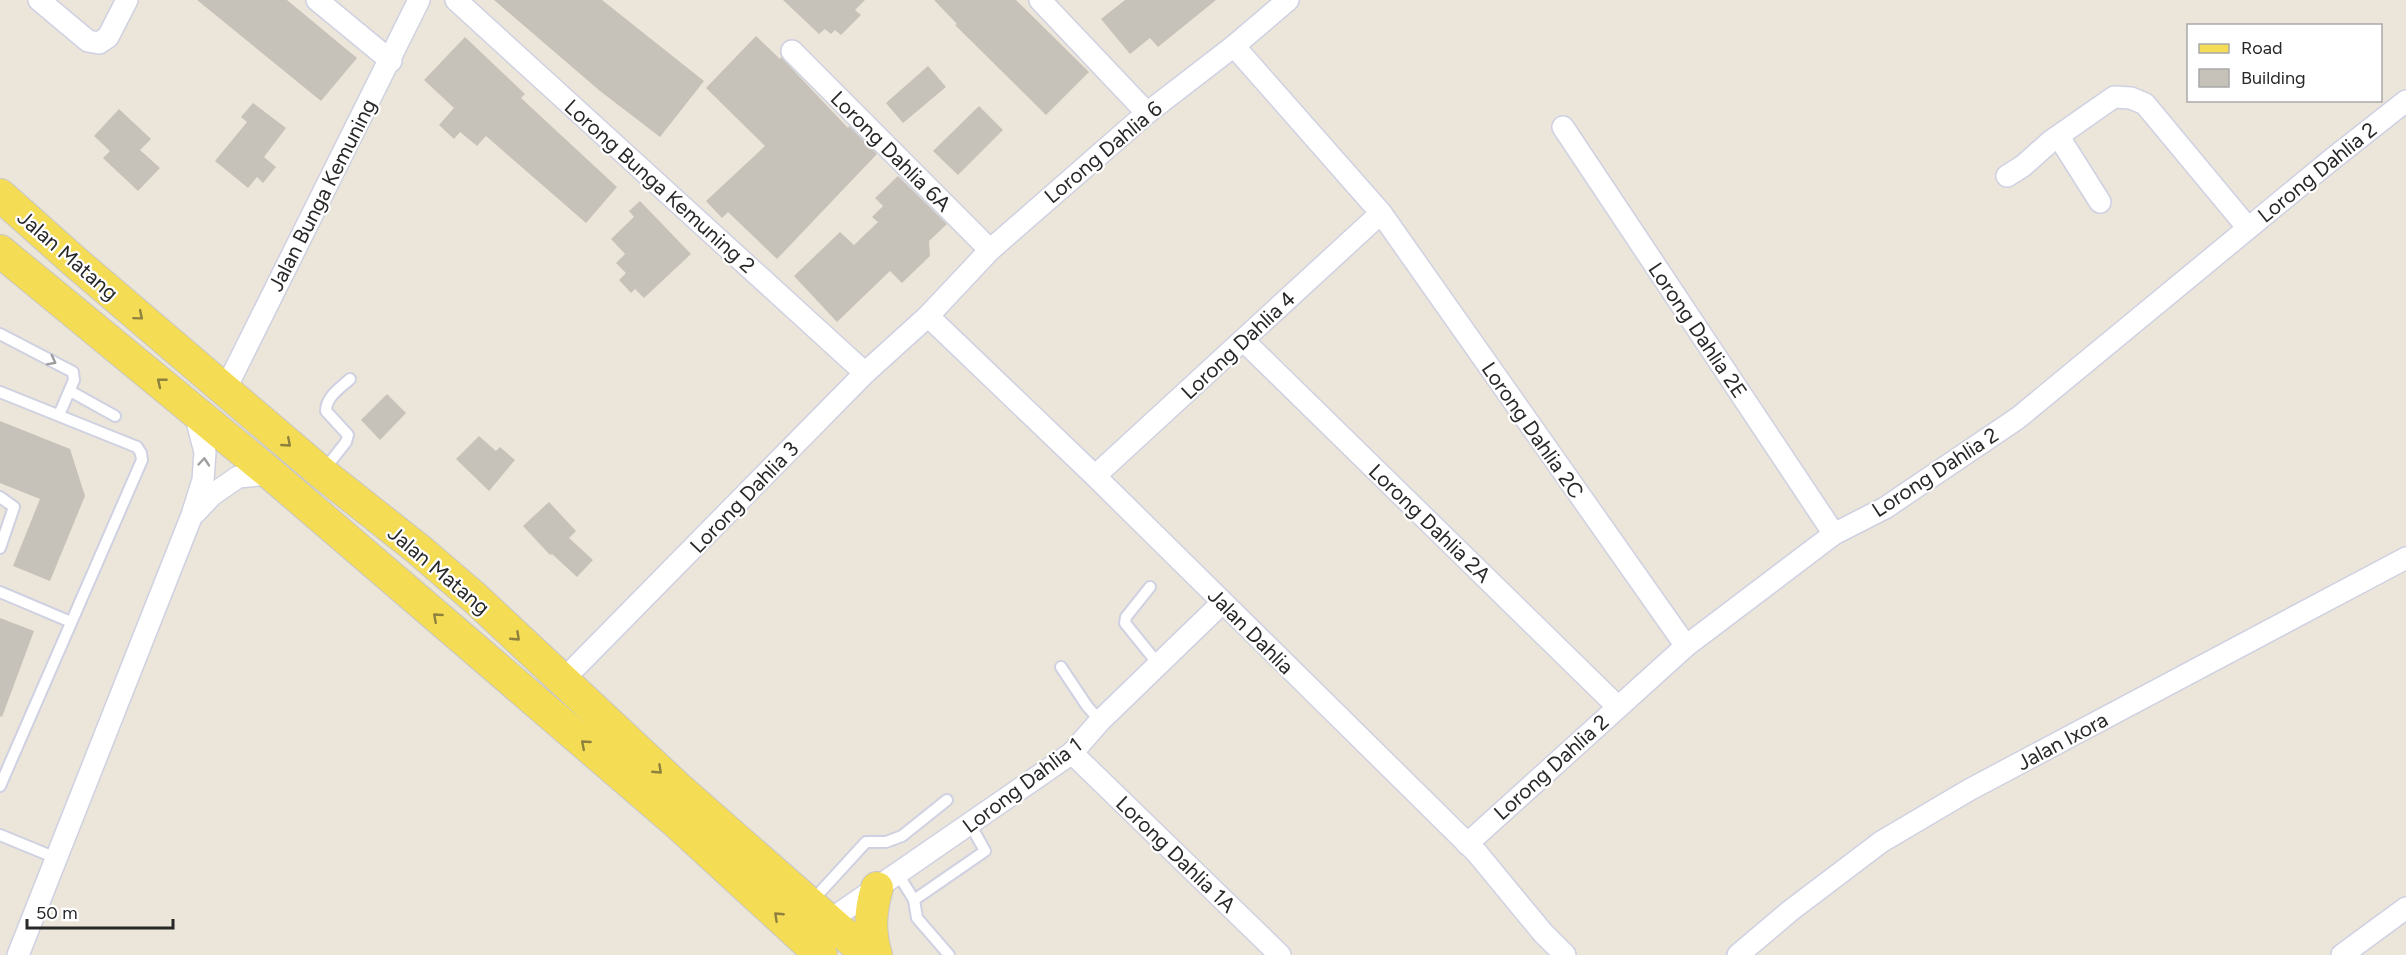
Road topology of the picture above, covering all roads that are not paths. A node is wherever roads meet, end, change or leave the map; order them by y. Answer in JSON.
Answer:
{"nodes":[{"id":1,"x":39,"y":0,"type":"edge"},
{"id":2,"x":127,"y":0,"type":"edge"},
{"id":3,"x":317,"y":0,"type":"edge"},
{"id":4,"x":419,"y":0,"type":"edge"},
{"id":5,"x":456,"y":0,"type":"edge"},
{"id":6,"x":1040,"y":0,"type":"edge"},
{"id":7,"x":1288,"y":0,"type":"edge"},
{"id":8,"x":1234,"y":46,"type":"junction"},
{"id":9,"x":792,"y":51,"type":"dead end"},
{"id":10,"x":391,"y":61,"type":"junction"},
{"id":11,"x":2406,"y":101,"type":"edge"},
{"id":12,"x":1147,"y":113,"type":"junction"},
{"id":13,"x":1563,"y":127,"type":"dead end"},
{"id":14,"x":2060,"y":137,"type":"junction"},
{"id":15,"x":2007,"y":176,"type":"dead end"},
{"id":16,"x":0,"y":195,"type":"edge"},
{"id":17,"x":2100,"y":201,"type":"dead end"},
{"id":18,"x":1381,"y":213,"type":"junction"},
{"id":19,"x":2248,"y":228,"type":"junction"},
{"id":20,"x":0,"y":250,"type":"edge"},
{"id":21,"x":990,"y":250,"type":"junction"},
{"id":22,"x":928,"y":316,"type":"junction"},
{"id":23,"x":0,"y":334,"type":"edge"},
{"id":24,"x":1242,"y":340,"type":"junction"},
{"id":25,"x":865,"y":373,"type":"junction"},
{"id":26,"x":350,"y":379,"type":"dead end"},
{"id":27,"x":225,"y":390,"type":"junction"},
{"id":28,"x":70,"y":391,"type":"junction"},
{"id":29,"x":0,"y":392,"type":"edge"},
{"id":30,"x":194,"y":409,"type":"junction"},
{"id":31,"x":59,"y":415,"type":"junction"},
{"id":32,"x":115,"y":416,"type":"dead end"},
{"id":33,"x":322,"y":473,"type":"junction"},
{"id":34,"x":271,"y":474,"type":"junction"},
{"id":35,"x":1095,"y":476,"type":"junction"},
{"id":36,"x":0,"y":497,"type":"edge"},
{"id":37,"x":192,"y":515,"type":"junction"},
{"id":38,"x":1834,"y":534,"type":"junction"},
{"id":39,"x":0,"y":548,"type":"edge"},
{"id":40,"x":2406,"y":558,"type":"edge"},
{"id":41,"x":1150,"y":587,"type":"dead end"},
{"id":42,"x":0,"y":592,"type":"edge"},
{"id":43,"x":1222,"y":603,"type":"junction"},
{"id":44,"x":71,"y":622,"type":"junction"},
{"id":45,"x":1686,"y":646,"type":"junction"},
{"id":46,"x":1159,"y":665,"type":"junction"},
{"id":47,"x":1061,"y":667,"type":"dead end"},
{"id":48,"x":563,"y":680,"type":"junction"},
{"id":49,"x":1617,"y":706,"type":"junction"},
{"id":50,"x":1100,"y":721,"type":"junction"},
{"id":51,"x":1072,"y":753,"type":"junction"},
{"id":52,"x":0,"y":786,"type":"edge"},
{"id":53,"x":947,"y":800,"type":"dead end"},
{"id":54,"x":970,"y":824,"type":"junction"},
{"id":55,"x":0,"y":835,"type":"edge"},
{"id":56,"x":1467,"y":844,"type":"junction"},
{"id":57,"x":56,"y":858,"type":"junction"},
{"id":58,"x":888,"y":881,"type":"junction"},
{"id":59,"x":914,"y":900,"type":"junction"},
{"id":60,"x":810,"y":904,"type":"junction"},
{"id":61,"x":2406,"y":908,"type":"edge"},
{"id":62,"x":814,"y":953,"type":"edge"},
{"id":63,"x":18,"y":955,"type":"edge"},
{"id":64,"x":868,"y":955,"type":"edge"},
{"id":65,"x":876,"y":955,"type":"edge"},
{"id":66,"x":949,"y":955,"type":"edge"},
{"id":67,"x":1280,"y":955,"type":"edge"},
{"id":68,"x":1565,"y":955,"type":"edge"},
{"id":69,"x":1738,"y":955,"type":"edge"},
{"id":70,"x":2342,"y":955,"type":"edge"}],
"edges":[{"from":1,"to":2,"type":"street"},
{"from":3,"to":10,"type":"street"},
{"from":4,"to":10,"type":"street","name":"Jalan Bunga Kemuning"},
{"from":5,"to":25,"type":"street","name":"Lorong Bunga Kemuning 2"},
{"from":6,"to":12,"type":"street"},
{"from":7,"to":8,"type":"street","name":"Lorong Dahlia 6"},
{"from":8,"to":12,"type":"street","name":"Lorong Dahlia 6"},
{"from":8,"to":18,"type":"street","name":"Lorong Dahlia 2C"},
{"from":9,"to":21,"type":"street","name":"Lorong Dahlia 6A"},
{"from":10,"to":27,"type":"street","name":"Jalan Bunga Kemuning"},
{"from":11,"to":19,"type":"street","name":"Lorong Dahlia 2"},
{"from":12,"to":21,"type":"street","name":"Lorong Dahlia 6"},
{"from":13,"to":38,"type":"street","name":"Lorong Dahlia 2E"},
{"from":14,"to":15,"type":"street"},
{"from":14,"to":17,"type":"street"},
{"from":14,"to":19,"type":"street"},
{"from":16,"to":27,"type":"main road","name":"Jalan Matang","one_way":true},
{"from":18,"to":24,"type":"street","name":"Lorong Dahlia 4"},
{"from":18,"to":45,"type":"street","name":"Lorong Dahlia 2C"},
{"from":19,"to":38,"type":"street","name":"Lorong Dahlia 2"},
{"from":30,"to":20,"type":"main road","name":"Jalan Matang","one_way":true},
{"from":21,"to":22,"type":"street","name":"Lorong Dahlia 6"},
{"from":22,"to":25,"type":"street","name":"Lorong Dahlia 3"},
{"from":22,"to":35,"type":"street","name":"Jalan Dahlia"},
{"from":23,"to":28,"type":"lane","one_way":true},
{"from":24,"to":35,"type":"street","name":"Lorong Dahlia 4"},
{"from":24,"to":49,"type":"street","name":"Lorong Dahlia 2A"},
{"from":25,"to":48,"type":"street","name":"Lorong Dahlia 3"},
{"from":26,"to":33,"type":"lane"},
{"from":27,"to":33,"type":"main road","name":"Jalan Matang","one_way":true},
{"from":28,"to":31,"type":"lane"},
{"from":28,"to":32,"type":"lane"},
{"from":29,"to":31,"type":"lane"},
{"from":30,"to":34,"type":"main road","name":"Jalan Matang"},
{"from":37,"to":30,"type":"street","one_way":true},
{"from":31,"to":44,"type":"lane"},
{"from":33,"to":48,"type":"main road","name":"Jalan Matang","one_way":true},
{"from":34,"to":37,"type":"street"},
{"from":62,"to":34,"type":"main road","name":"Jalan Matang","one_way":true},
{"from":35,"to":43,"type":"street","name":"Jalan Dahlia"},
{"from":36,"to":39,"type":"lane"},
{"from":37,"to":57,"type":"street"},
{"from":38,"to":45,"type":"street","name":"Lorong Dahlia 2"},
{"from":40,"to":69,"type":"street","name":"Jalan Ixora"},
{"from":41,"to":46,"type":"lane"},
{"from":42,"to":44,"type":"lane"},
{"from":43,"to":46,"type":"street","name":"Lorong Dahlia 1"},
{"from":43,"to":56,"type":"street","name":"Jalan Dahlia"},
{"from":44,"to":52,"type":"lane"},
{"from":45,"to":49,"type":"street","name":"Lorong Dahlia 2"},
{"from":46,"to":50,"type":"street","name":"Lorong Dahlia 1"},
{"from":47,"to":50,"type":"lane"},
{"from":48,"to":60,"type":"main road","name":"Jalan Matang","one_way":true},
{"from":49,"to":56,"type":"street","name":"Lorong Dahlia 2"},
{"from":50,"to":51,"type":"street","name":"Lorong Dahlia 1"},
{"from":51,"to":54,"type":"street","name":"Lorong Dahlia 1"},
{"from":51,"to":67,"type":"street","name":"Lorong Dahlia 1A"},
{"from":53,"to":60,"type":"lane"},
{"from":54,"to":58,"type":"street","name":"Lorong Dahlia 1"},
{"from":54,"to":59,"type":"lane"},
{"from":55,"to":57,"type":"lane"},
{"from":56,"to":68,"type":"street","name":"Jalan Dahlia"},
{"from":57,"to":63,"type":"street"},
{"from":58,"to":59,"type":"lane"},
{"from":58,"to":60,"type":"street","name":"Lorong Dahlia 1"},
{"from":58,"to":65,"type":"main road"},
{"from":59,"to":66,"type":"lane"},
{"from":60,"to":62,"type":"main road"},
{"from":60,"to":64,"type":"main road","name":"Jalan Matang"},
{"from":61,"to":70,"type":"street"}]}
